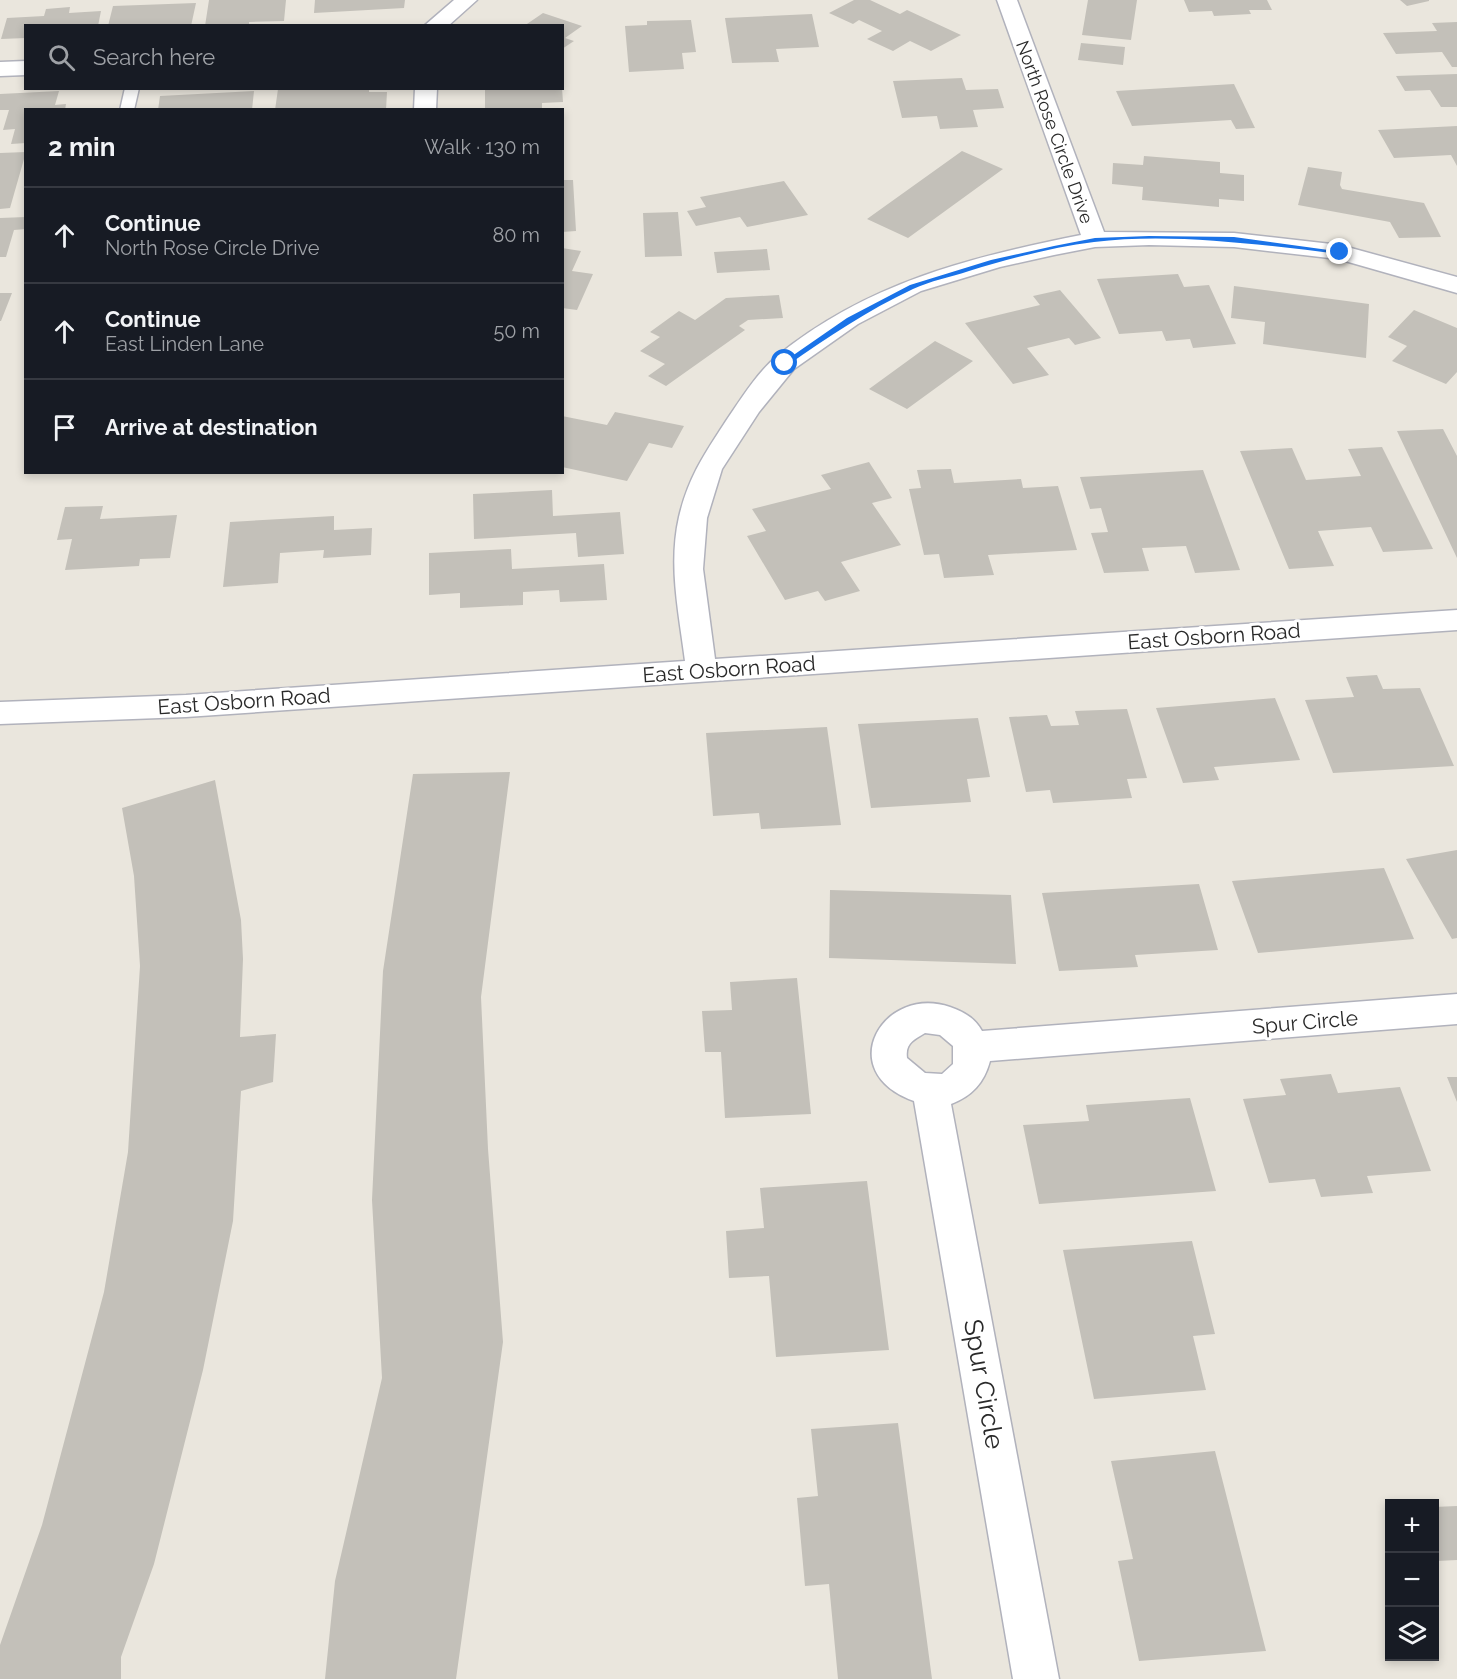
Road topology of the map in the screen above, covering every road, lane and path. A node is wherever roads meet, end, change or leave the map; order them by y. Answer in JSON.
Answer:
{"nodes":[{"id":1,"x":467,"y":0,"type":"edge"},
{"id":2,"x":1007,"y":0,"type":"edge"},
{"id":3,"x":437,"y":24,"type":"edge"},
{"id":4,"x":24,"y":68,"type":"edge"},
{"id":5,"x":0,"y":69,"type":"edge"},
{"id":6,"x":132,"y":90,"type":"edge"},
{"id":7,"x":426,"y":90,"type":"edge"},
{"id":8,"x":127,"y":108,"type":"edge"},
{"id":9,"x":425,"y":108,"type":"edge"},
{"id":10,"x":1095,"y":240,"type":"junction"},
{"id":11,"x":1457,"y":285,"type":"edge"},
{"id":12,"x":1457,"y":620,"type":"edge"},
{"id":13,"x":701,"y":671,"type":"junction"},
{"id":14,"x":0,"y":713,"type":"edge"},
{"id":15,"x":1457,"y":1009,"type":"edge"},
{"id":16,"x":973,"y":1047,"type":"junction"},
{"id":17,"x":930,"y":1089,"type":"junction"},
{"id":18,"x":1036,"y":1679,"type":"edge"}],
"edges":[{"from":1,"to":3,"type":"street"},
{"from":2,"to":10,"type":"street","name":"North Rose Circle Drive"},
{"from":4,"to":5,"type":"street"},
{"from":6,"to":8,"type":"lane"},
{"from":7,"to":9,"type":"street"},
{"from":10,"to":11,"type":"street"},
{"from":10,"to":13,"type":"street","name":"North Rose Circle Drive"},
{"from":12,"to":13,"type":"street","name":"East Osborn Road"},
{"from":13,"to":14,"type":"street","name":"East Osborn Road"},
{"from":15,"to":16,"type":"street","name":"Spur Circle"},
{"from":16,"to":17,"type":"street"},
{"from":16,"to":17,"type":"street"},
{"from":17,"to":18,"type":"street","name":"Spur Circle"}]}
